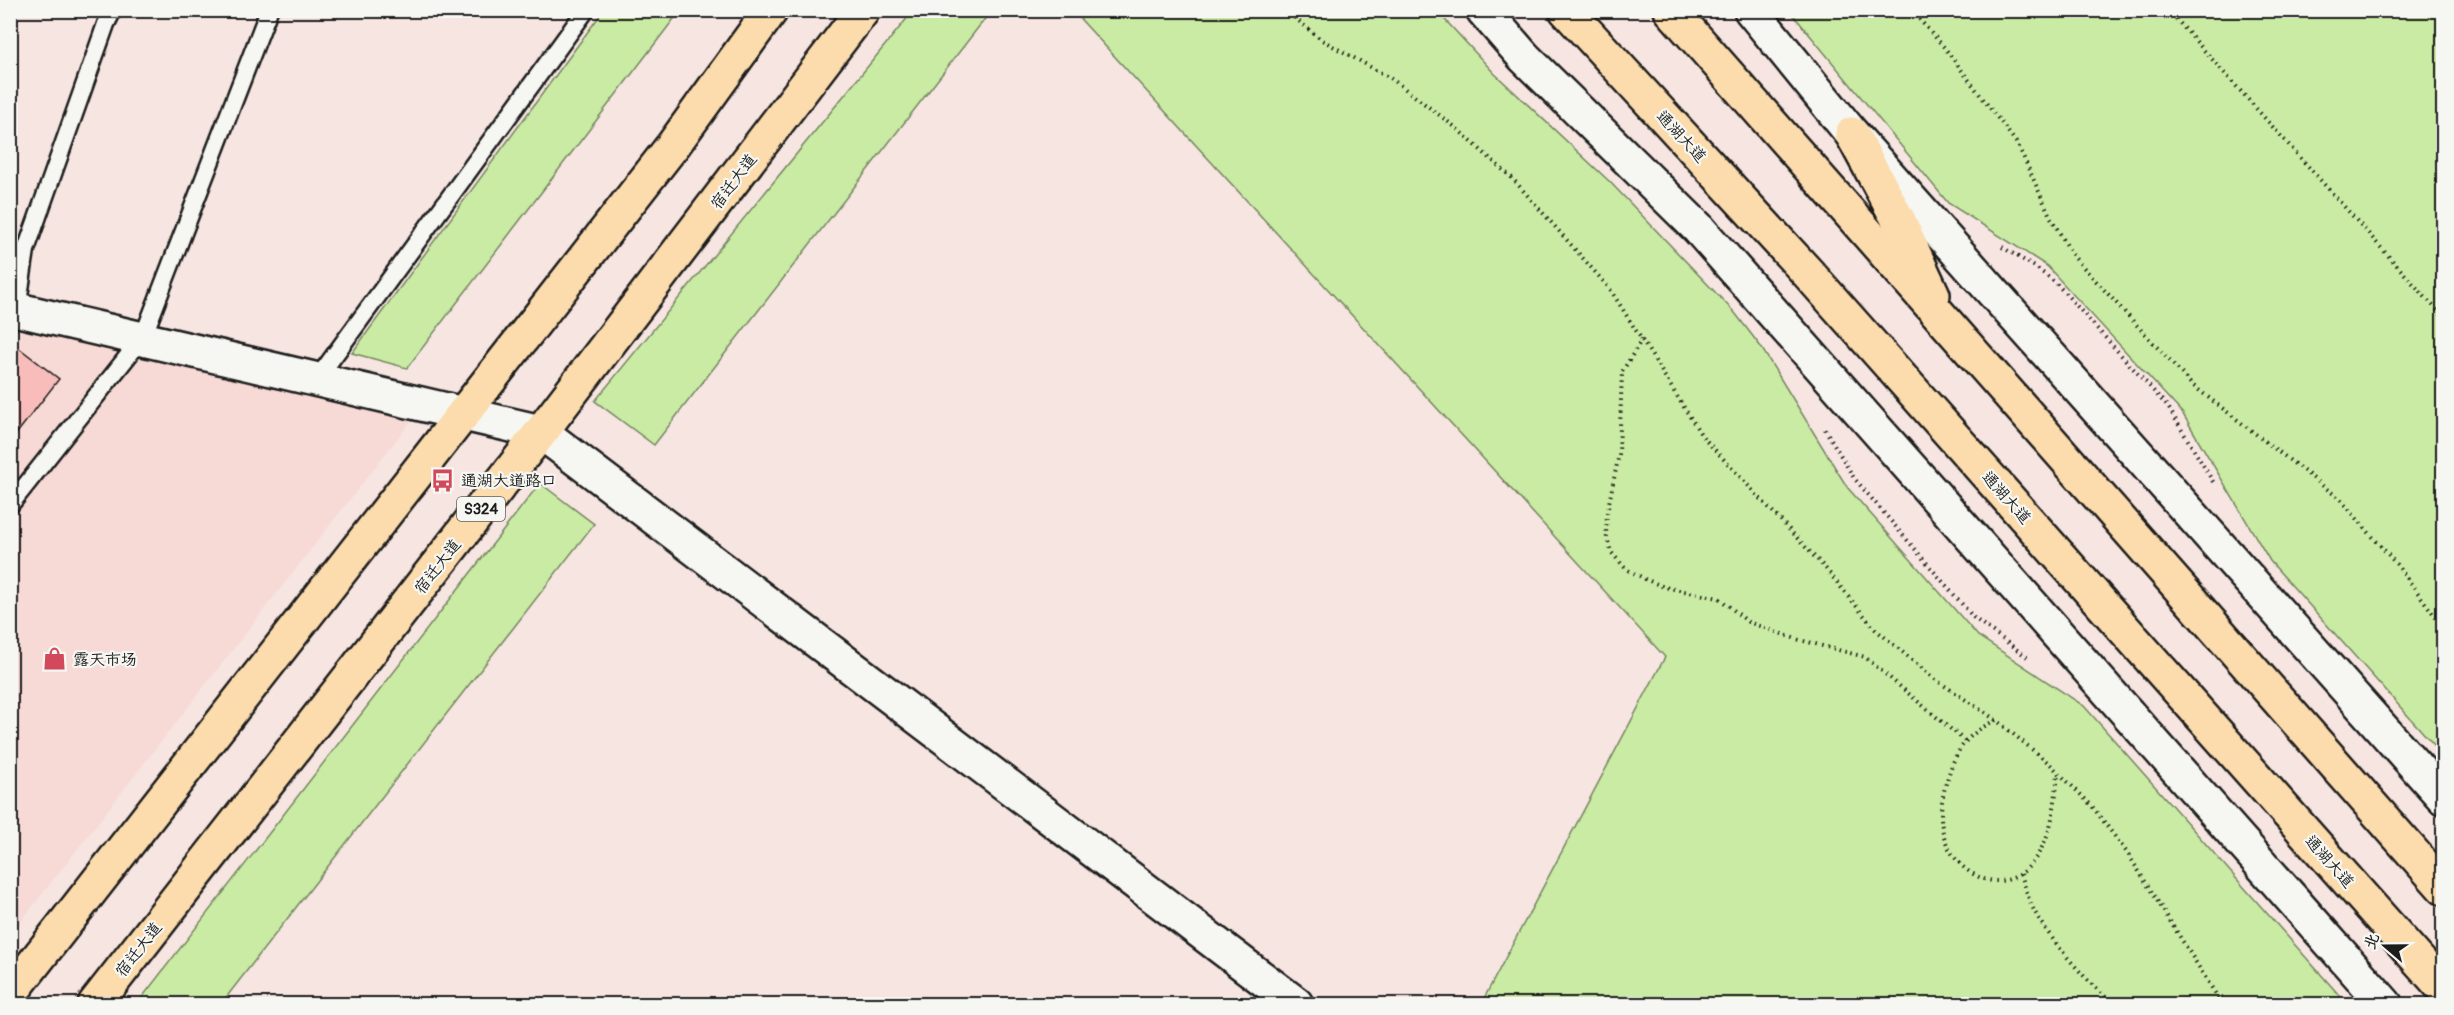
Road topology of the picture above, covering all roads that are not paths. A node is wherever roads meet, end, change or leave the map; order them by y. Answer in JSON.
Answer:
{"nodes":[{"id":1,"x":113,"y":10,"type":"edge"},
{"id":2,"x":269,"y":10,"type":"edge"},
{"id":3,"x":586,"y":10,"type":"edge"},
{"id":4,"x":771,"y":10,"type":"edge"},
{"id":5,"x":863,"y":10,"type":"edge"},
{"id":6,"x":1483,"y":10,"type":"edge"},
{"id":7,"x":1566,"y":10,"type":"edge"},
{"id":8,"x":1671,"y":10,"type":"edge"},
{"id":9,"x":1751,"y":10,"type":"edge"},
{"id":10,"x":1852,"y":134,"type":"junction"},
{"id":11,"x":14,"y":308,"type":"edge"},
{"id":12,"x":1948,"y":327,"type":"junction"},
{"id":13,"x":143,"y":337,"type":"junction"},
{"id":14,"x":317,"y":379,"type":"junction"},
{"id":15,"x":464,"y":414,"type":"junction"},
{"id":16,"x":541,"y":432,"type":"junction"},
{"id":17,"x":10,"y":505,"type":"edge"},
{"id":18,"x":2444,"y":798,"type":"edge"},
{"id":19,"x":2444,"y":888,"type":"edge"},
{"id":20,"x":2444,"y":989,"type":"edge"},
{"id":21,"x":10,"y":994,"type":"edge"},
{"id":22,"x":95,"y":1005,"type":"edge"},
{"id":23,"x":1296,"y":1005,"type":"edge"},
{"id":24,"x":2385,"y":1005,"type":"edge"}],
"edges":[{"from":1,"to":11,"type":"lane"},
{"from":2,"to":13,"type":"lane"},
{"from":3,"to":14,"type":"lane"},
{"from":4,"to":15,"type":"main road"},
{"from":5,"to":16,"type":"main road","name":"宿迁大道","number":"S324"},
{"from":6,"to":24,"type":"street"},
{"from":7,"to":20,"type":"main road","name":"通湖大道"},
{"from":8,"to":12,"type":"main road"},
{"from":9,"to":10,"type":"street"},
{"from":10,"to":12,"type":"main road"},
{"from":10,"to":18,"type":"street"},
{"from":11,"to":13,"type":"street"},
{"from":12,"to":19,"type":"main road"},
{"from":13,"to":14,"type":"street"},
{"from":13,"to":17,"type":"lane"},
{"from":14,"to":15,"type":"street"},
{"from":15,"to":16,"type":"street"},
{"from":15,"to":21,"type":"main road"},
{"from":16,"to":22,"type":"main road","name":"宿迁大道","number":"S324"},
{"from":16,"to":23,"type":"street"}]}
